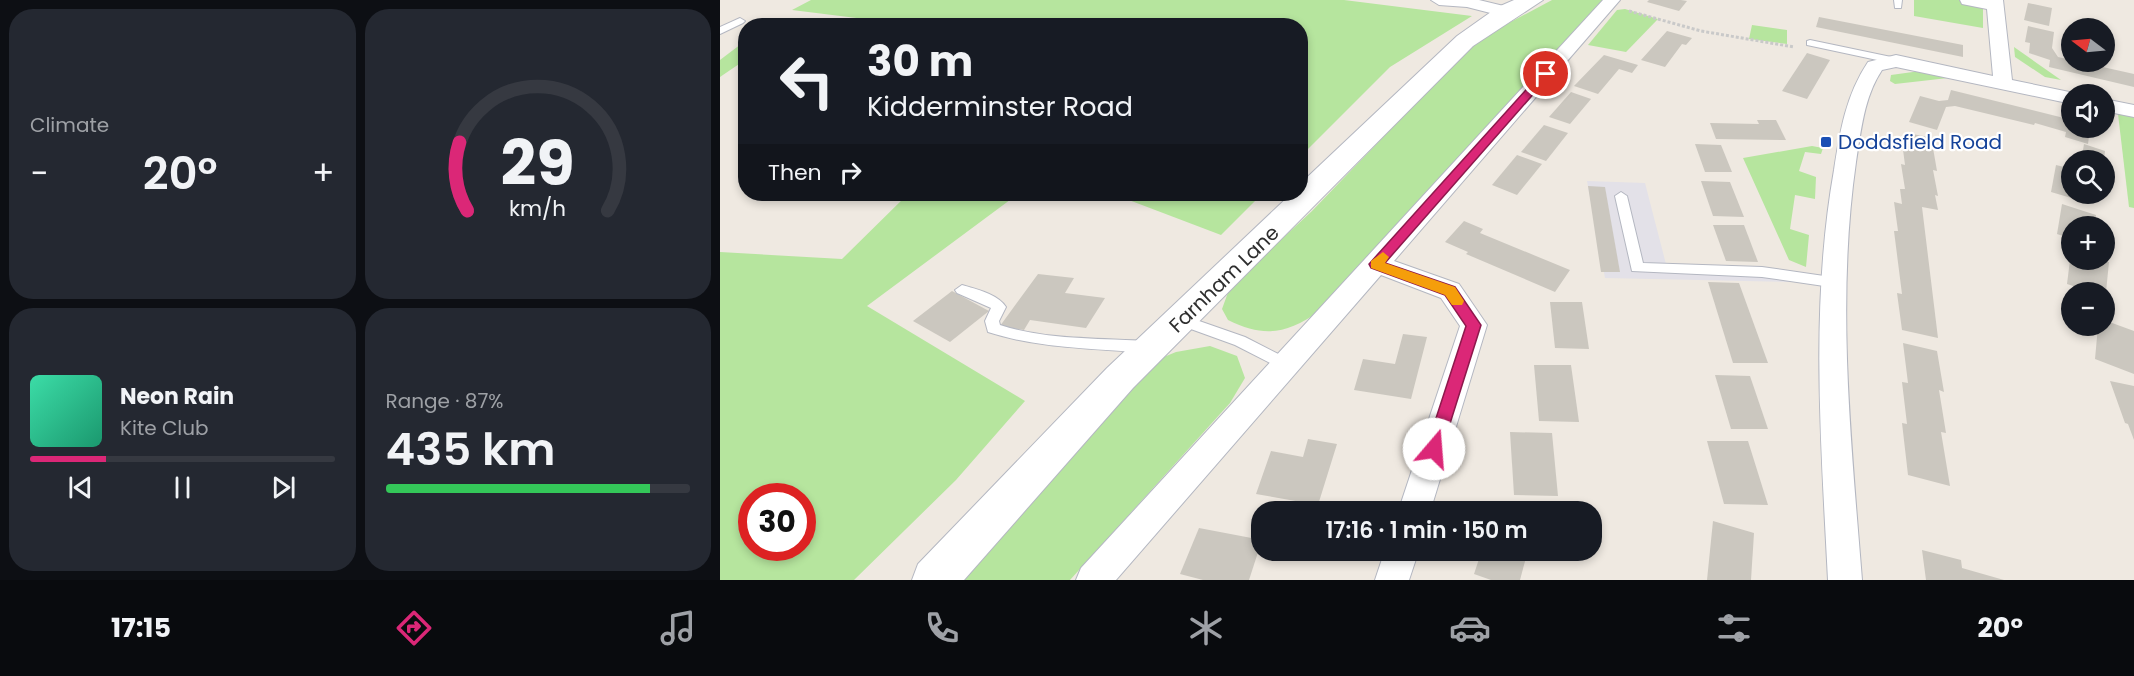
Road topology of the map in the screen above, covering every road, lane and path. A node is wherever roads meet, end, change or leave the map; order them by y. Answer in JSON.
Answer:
{"nodes":[{"id":1,"x":1438,"y":0,"type":"edge"},
{"id":2,"x":1968,"y":0,"type":"edge"},
{"id":3,"x":1610,"y":3,"type":"edge"},
{"id":4,"x":1996,"y":3,"type":"edge"},
{"id":5,"x":1519,"y":6,"type":"edge"},
{"id":6,"x":738,"y":22,"type":"edge"},
{"id":7,"x":720,"y":31,"type":"edge"},
{"id":8,"x":1809,"y":43,"type":"joint"},
{"id":9,"x":1896,"y":61,"type":"junction"},
{"id":10,"x":2003,"y":83,"type":"junction"},
{"id":11,"x":2061,"y":96,"type":"edge"},
{"id":12,"x":2115,"y":107,"type":"edge"},
{"id":13,"x":2134,"y":111,"type":"edge"},
{"id":14,"x":1308,"y":196,"type":"edge"},
{"id":15,"x":1621,"y":196,"type":"dead end"},
{"id":16,"x":1303,"y":201,"type":"edge"},
{"id":17,"x":1376,"y":264,"type":"junction"},
{"id":18,"x":1831,"y":282,"type":"junction"},
{"id":19,"x":962,"y":290,"type":"dead end"},
{"id":20,"x":1182,"y":320,"type":"junction"},
{"id":21,"x":1153,"y":347,"type":"junction"},
{"id":22,"x":1285,"y":364,"type":"junction"},
{"id":23,"x":1418,"y":501,"type":"edge"},
{"id":24,"x":1398,"y":561,"type":"edge"},
{"id":25,"x":934,"y":580,"type":"edge"},
{"id":26,"x":1093,"y":580,"type":"edge"},
{"id":27,"x":1392,"y":580,"type":"edge"},
{"id":28,"x":1845,"y":580,"type":"edge"}],
"edges":[{"from":1,"to":5,"type":"street"},
{"from":2,"to":4,"type":"street"},
{"from":3,"to":8,"type":"path"},
{"from":3,"to":17,"type":"street"},
{"from":4,"to":10,"type":"street"},
{"from":5,"to":14,"type":"street","name":"Farnham Lane"},
{"from":6,"to":7,"type":"lane"},
{"from":8,"to":9,"type":"lane"},
{"from":9,"to":10,"type":"street"},
{"from":9,"to":18,"type":"street"},
{"from":10,"to":11,"type":"street"},
{"from":12,"to":13,"type":"street"},
{"from":15,"to":18,"type":"lane"},
{"from":16,"to":20,"type":"street","name":"Farnham Lane"},
{"from":17,"to":22,"type":"street"},
{"from":17,"to":23,"type":"street"},
{"from":18,"to":28,"type":"street"},
{"from":19,"to":21,"type":"lane"},
{"from":20,"to":21,"type":"street","name":"Farnham Lane"},
{"from":20,"to":22,"type":"lane"},
{"from":21,"to":25,"type":"street","name":"Farnham Lane"},
{"from":22,"to":26,"type":"street"},
{"from":24,"to":27,"type":"street"}]}
